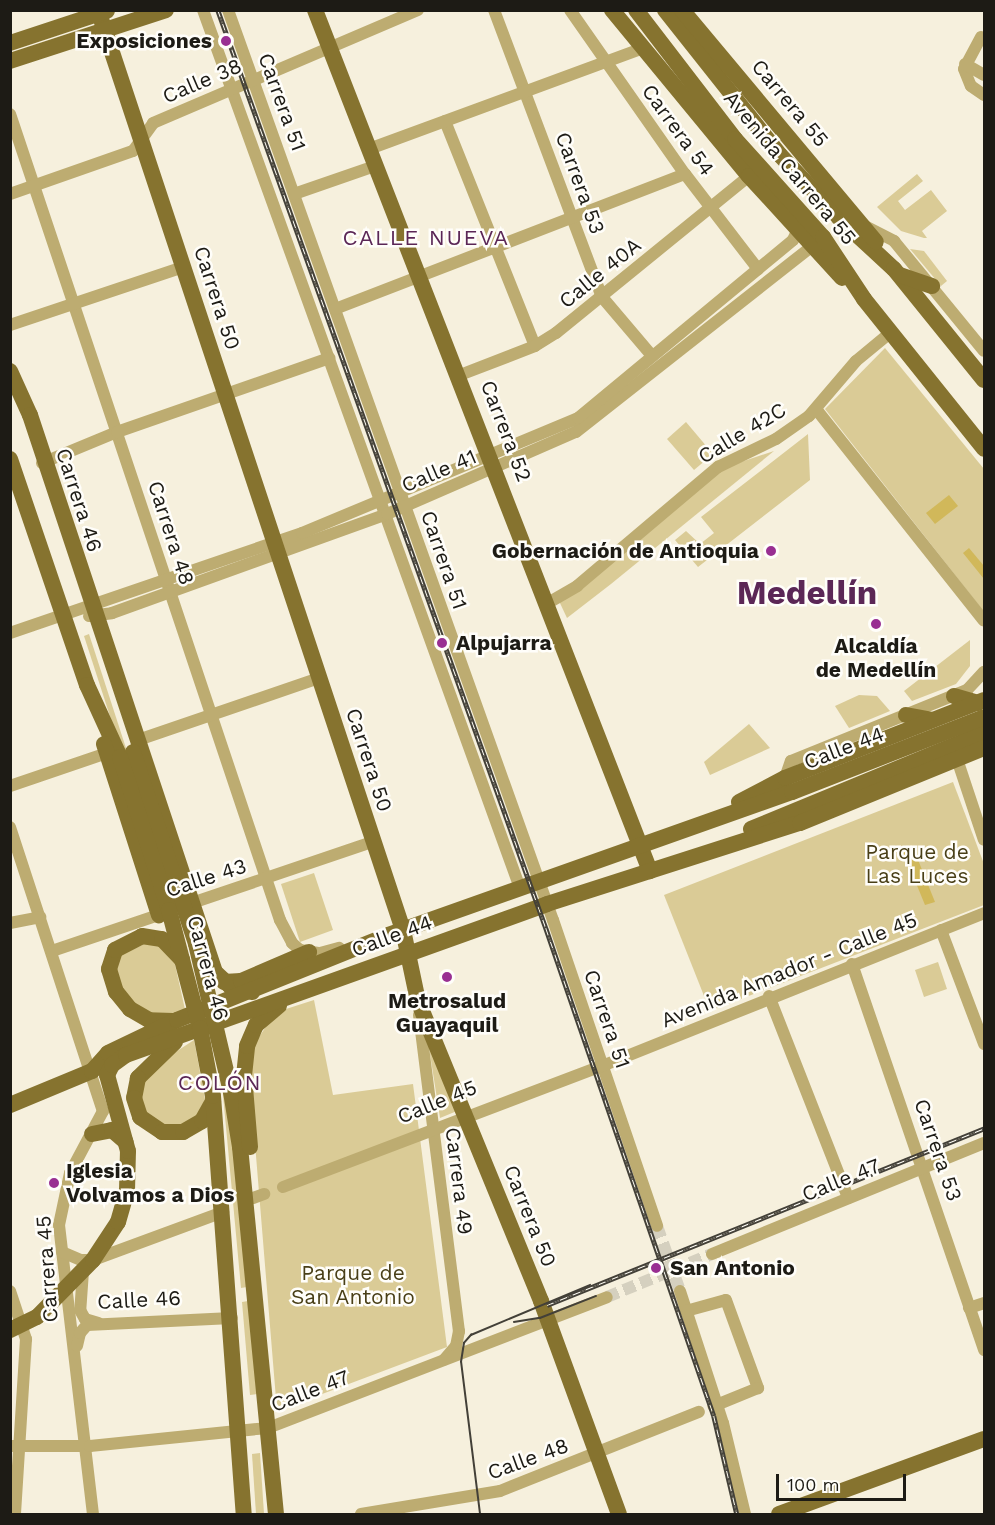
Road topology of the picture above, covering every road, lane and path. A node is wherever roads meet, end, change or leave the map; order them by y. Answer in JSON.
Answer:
{"nodes":[{"id":1,"x":166,"y":10,"type":"edge"},
{"id":2,"x":203,"y":10,"type":"edge"},
{"id":3,"x":228,"y":10,"type":"edge"},
{"id":4,"x":315,"y":10,"type":"edge"},
{"id":5,"x":418,"y":10,"type":"edge"},
{"id":6,"x":494,"y":10,"type":"edge"},
{"id":7,"x":570,"y":10,"type":"edge"},
{"id":8,"x":612,"y":10,"type":"edge"},
{"id":9,"x":636,"y":10,"type":"edge"},
{"id":10,"x":665,"y":10,"type":"edge"},
{"id":11,"x":682,"y":10,"type":"edge"},
{"id":12,"x":102,"y":12,"type":"edge"},
{"id":13,"x":104,"y":30,"type":"junction"},
{"id":14,"x":981,"y":36,"type":"dead end"},
{"id":15,"x":10,"y":43,"type":"edge"},
{"id":16,"x":643,"y":48,"type":"junction"},
{"id":17,"x":329,"y":49,"type":"junction"},
{"id":18,"x":10,"y":61,"type":"edge"},
{"id":19,"x":605,"y":62,"type":"junction"},
{"id":20,"x":965,"y":64,"type":"junction"},
{"id":21,"x":984,"y":73,"type":"edge"},
{"id":22,"x":254,"y":80,"type":"junction"},
{"id":23,"x":232,"y":89,"type":"junction"},
{"id":24,"x":526,"y":91,"type":"junction"},
{"id":25,"x":979,"y":92,"type":"edge"},
{"id":26,"x":10,"y":114,"type":"edge"},
{"id":27,"x":445,"y":121,"type":"junction"},
{"id":28,"x":140,"y":141,"type":"junction"},
{"id":29,"x":369,"y":149,"type":"junction"},
{"id":30,"x":375,"y":166,"type":"junction"},
{"id":31,"x":756,"y":173,"type":"junction"},
{"id":32,"x":685,"y":174,"type":"junction"},
{"id":33,"x":34,"y":186,"type":"junction"},
{"id":34,"x":10,"y":194,"type":"edge"},
{"id":35,"x":294,"y":194,"type":"junction"},
{"id":36,"x":710,"y":208,"type":"junction"},
{"id":37,"x":573,"y":220,"type":"junction"},
{"id":38,"x":864,"y":225,"type":"junction"},
{"id":39,"x":797,"y":231,"type":"junction"},
{"id":40,"x":811,"y":247,"type":"junction"},
{"id":41,"x":496,"y":249,"type":"junction"},
{"id":42,"x":183,"y":267,"type":"junction"},
{"id":43,"x":758,"y":269,"type":"junction"},
{"id":44,"x":897,"y":272,"type":"junction"},
{"id":45,"x":420,"y":275,"type":"junction"},
{"id":46,"x":932,"y":286,"type":"junction"},
{"id":47,"x":602,"y":297,"type":"junction"},
{"id":48,"x":864,"y":299,"type":"junction"},
{"id":49,"x":74,"y":304,"type":"junction"},
{"id":50,"x":335,"y":309,"type":"junction"},
{"id":51,"x":10,"y":325,"type":"edge"},
{"id":52,"x":891,"y":332,"type":"junction"},
{"id":53,"x":535,"y":346,"type":"junction"},
{"id":54,"x":984,"y":351,"type":"edge"},
{"id":55,"x":652,"y":356,"type":"junction"},
{"id":56,"x":330,"y":358,"type":"junction"},
{"id":57,"x":10,"y":371,"type":"edge"},
{"id":58,"x":460,"y":375,"type":"junction"},
{"id":59,"x":630,"y":375,"type":"junction"},
{"id":60,"x":984,"y":380,"type":"edge"},
{"id":61,"x":225,"y":394,"type":"junction"},
{"id":62,"x":628,"y":394,"type":"junction"},
{"id":63,"x":10,"y":398,"type":"edge"},
{"id":64,"x":816,"y":409,"type":"junction"},
{"id":65,"x":955,"y":409,"type":"junction"},
{"id":66,"x":117,"y":432,"type":"junction"},
{"id":67,"x":984,"y":436,"type":"edge"},
{"id":68,"x":36,"y":442,"type":"junction"},
{"id":69,"x":984,"y":449,"type":"edge"},
{"id":70,"x":494,"y":462,"type":"junction"},
{"id":71,"x":42,"y":463,"type":"junction"},
{"id":72,"x":12,"y":467,"type":"edge"},
{"id":73,"x":402,"y":500,"type":"junction"},
{"id":74,"x":382,"y":501,"type":"junction"},
{"id":75,"x":387,"y":514,"type":"junction"},
{"id":76,"x":276,"y":549,"type":"junction"},
{"id":77,"x":169,"y":586,"type":"junction"},
{"id":78,"x":548,"y":603,"type":"junction"},
{"id":79,"x":94,"y":605,"type":"junction"},
{"id":80,"x":64,"y":617,"type":"junction"},
{"id":81,"x":984,"y":621,"type":"edge"},
{"id":82,"x":10,"y":633,"type":"edge"},
{"id":83,"x":984,"y":672,"type":"edge"},
{"id":84,"x":318,"y":678,"type":"junction"},
{"id":85,"x":954,"y":696,"type":"junction"},
{"id":86,"x":982,"y":707,"type":"edge"},
{"id":87,"x":212,"y":715,"type":"junction"},
{"id":88,"x":906,"y":715,"type":"junction"},
{"id":89,"x":933,"y":720,"type":"junction"},
{"id":90,"x":984,"y":733,"type":"edge"},
{"id":91,"x":984,"y":748,"type":"edge"},
{"id":92,"x":124,"y":751,"type":"junction"},
{"id":93,"x":957,"y":759,"type":"junction"},
{"id":94,"x":785,"y":778,"type":"junction"},
{"id":95,"x":10,"y":786,"type":"edge"},
{"id":96,"x":980,"y":812,"type":"edge"},
{"id":97,"x":10,"y":827,"type":"edge"},
{"id":98,"x":684,"y":830,"type":"junction"},
{"id":99,"x":984,"y":840,"type":"edge"},
{"id":100,"x":372,"y":842,"type":"junction"},
{"id":101,"x":640,"y":847,"type":"junction"},
{"id":102,"x":695,"y":854,"type":"junction"},
{"id":103,"x":650,"y":871,"type":"junction"},
{"id":104,"x":266,"y":879,"type":"junction"},
{"id":105,"x":538,"y":881,"type":"junction"},
{"id":106,"x":520,"y":888,"type":"junction"},
{"id":107,"x":192,"y":903,"type":"junction"},
{"id":108,"x":548,"y":904,"type":"junction"},
{"id":109,"x":984,"y":913,"type":"edge"},
{"id":110,"x":159,"y":915,"type":"junction"},
{"id":111,"x":40,"y":917,"type":"junction"},
{"id":112,"x":10,"y":923,"type":"edge"},
{"id":113,"x":941,"y":930,"type":"junction"},
{"id":114,"x":395,"y":933,"type":"junction"},
{"id":115,"x":52,"y":951,"type":"junction"},
{"id":116,"x":309,"y":952,"type":"junction"},
{"id":117,"x":409,"y":953,"type":"junction"},
{"id":118,"x":183,"y":961,"type":"junction"},
{"id":119,"x":852,"y":964,"type":"junction"},
{"id":120,"x":223,"y":982,"type":"junction"},
{"id":121,"x":253,"y":992,"type":"junction"},
{"id":122,"x":294,"y":996,"type":"junction"},
{"id":123,"x":769,"y":996,"type":"junction"},
{"id":124,"x":418,"y":1001,"type":"junction"},
{"id":125,"x":183,"y":1027,"type":"junction"},
{"id":126,"x":984,"y":1044,"type":"edge"},
{"id":127,"x":605,"y":1064,"type":"junction"},
{"id":128,"x":100,"y":1070,"type":"junction"},
{"id":129,"x":213,"y":1098,"type":"junction"},
{"id":130,"x":10,"y":1105,"type":"edge"},
{"id":131,"x":465,"y":1116,"type":"junction"},
{"id":132,"x":432,"y":1129,"type":"junction"},
{"id":133,"x":93,"y":1134,"type":"junction"},
{"id":134,"x":126,"y":1142,"type":"junction"},
{"id":135,"x":984,"y":1143,"type":"edge"},
{"id":136,"x":923,"y":1168,"type":"junction"},
{"id":137,"x":283,"y":1187,"type":"dead end"},
{"id":138,"x":848,"y":1198,"type":"junction"},
{"id":139,"x":223,"y":1212,"type":"junction"},
{"id":140,"x":657,"y":1226,"type":"tunnel mouth"},
{"id":141,"x":62,"y":1252,"type":"junction"},
{"id":142,"x":712,"y":1254,"type":"tunnel mouth"},
{"id":143,"x":88,"y":1265,"type":"junction"},
{"id":144,"x":66,"y":1286,"type":"junction"},
{"id":145,"x":10,"y":1291,"type":"edge"},
{"id":146,"x":680,"y":1291,"type":"tunnel mouth"},
{"id":147,"x":256,"y":1294,"type":"junction"},
{"id":148,"x":607,"y":1297,"type":"tunnel mouth"},
{"id":149,"x":984,"y":1303,"type":"edge"},
{"id":150,"x":969,"y":1308,"type":"junction"},
{"id":151,"x":686,"y":1311,"type":"junction"},
{"id":152,"x":232,"y":1318,"type":"junction"},
{"id":153,"x":548,"y":1322,"type":"junction"},
{"id":154,"x":99,"y":1323,"type":"junction"},
{"id":155,"x":17,"y":1328,"type":"edge"},
{"id":156,"x":984,"y":1350,"type":"edge"},
{"id":157,"x":444,"y":1360,"type":"junction"},
{"id":158,"x":75,"y":1361,"type":"junction"},
{"id":159,"x":716,"y":1406,"type":"junction"},
{"id":160,"x":699,"y":1412,"type":"dead end"},
{"id":161,"x":268,"y":1428,"type":"junction"},
{"id":162,"x":239,"y":1431,"type":"junction"},
{"id":163,"x":984,"y":1439,"type":"edge"},
{"id":164,"x":15,"y":1446,"type":"edge"},
{"id":165,"x":85,"y":1446,"type":"junction"},
{"id":166,"x":597,"y":1454,"type":"junction"},
{"id":167,"x":15,"y":1515,"type":"edge"},
{"id":168,"x":93,"y":1515,"type":"edge"},
{"id":169,"x":244,"y":1515,"type":"edge"},
{"id":170,"x":276,"y":1515,"type":"edge"},
{"id":171,"x":361,"y":1515,"type":"edge"},
{"id":172,"x":620,"y":1515,"type":"edge"},
{"id":173,"x":745,"y":1515,"type":"edge"},
{"id":174,"x":779,"y":1515,"type":"edge"}],
"edges":[{"from":1,"to":13,"type":"main road"},
{"from":2,"to":23,"type":"street","name":"Carrera 51"},
{"from":3,"to":22,"type":"street","name":"Carrera 51"},
{"from":4,"to":17,"type":"main road","name":"Carrera 52"},
{"from":5,"to":17,"type":"street","name":"Calle 38"},
{"from":6,"to":24,"type":"street","name":"Carrera 53"},
{"from":7,"to":19,"type":"street","name":"Carrera 54"},
{"from":8,"to":16,"type":"main road"},
{"from":9,"to":31,"type":"main road","name":"Avenida Carrera 55"},
{"from":10,"to":44,"type":"main road","name":"Avenida Carrera 55"},
{"from":11,"to":38,"type":"main road","name":"Carrera 55"},
{"from":12,"to":13,"type":"main road","name":"Carrera 50"},
{"from":12,"to":15,"type":"main road"},
{"from":13,"to":18,"type":"main road"},
{"from":13,"to":28,"type":"main road","name":"Carrera 50"},
{"from":14,"to":20,"type":"street"},
{"from":16,"to":19,"type":"street"},
{"from":16,"to":31,"type":"main road"},
{"from":17,"to":22,"type":"street","name":"Calle 38"},
{"from":17,"to":29,"type":"main road","name":"Carrera 52"},
{"from":19,"to":24,"type":"street"},
{"from":19,"to":32,"type":"street","name":"Carrera 54"},
{"from":20,"to":21,"type":"street"},
{"from":20,"to":25,"type":"street"},
{"from":21,"to":25,"type":"street"},
{"from":22,"to":23,"type":"street","name":"Calle 38"},
{"from":22,"to":35,"type":"street","name":"Carrera 51"},
{"from":23,"to":28,"type":"street","name":"Calle 38"},
{"from":23,"to":56,"type":"street","name":"Carrera 51"},
{"from":24,"to":27,"type":"street"},
{"from":24,"to":37,"type":"street","name":"Carrera 53"},
{"from":26,"to":33,"type":"street","name":"Carrera 48"},
{"from":27,"to":29,"type":"street"},
{"from":27,"to":41,"type":"street"},
{"from":28,"to":33,"type":"street","name":"Calle 38"},
{"from":28,"to":42,"type":"main road","name":"Carrera 50"},
{"from":29,"to":30,"type":"main road","name":"Carrera 52"},
{"from":30,"to":35,"type":"street"},
{"from":30,"to":45,"type":"main road","name":"Carrera 52"},
{"from":31,"to":36,"type":"street","name":"Calle 40A"},
{"from":31,"to":39,"type":"main road"},
{"from":31,"to":48,"type":"main road","name":"Avenida Carrera 55"},
{"from":32,"to":36,"type":"street","name":"Carrera 54"},
{"from":32,"to":37,"type":"street"},
{"from":33,"to":34,"type":"street","name":"Calle 38"},
{"from":33,"to":49,"type":"street","name":"Carrera 48"},
{"from":35,"to":50,"type":"street","name":"Carrera 51"},
{"from":36,"to":43,"type":"street","name":"Carrera 54"},
{"from":36,"to":47,"type":"street","name":"Calle 40A"},
{"from":37,"to":41,"type":"street"},
{"from":37,"to":47,"type":"street","name":"Carrera 53"},
{"from":38,"to":44,"type":"main road","name":"Carrera 55"},
{"from":38,"to":46,"type":"street","name":"Carrera 55"},
{"from":39,"to":40,"type":"main road"},
{"from":39,"to":43,"type":"street","name":"Calle 41"},
{"from":40,"to":48,"type":"main road"},
{"from":40,"to":62,"type":"street","name":"Calle 41"},
{"from":41,"to":45,"type":"street"},
{"from":41,"to":53,"type":"street"},
{"from":42,"to":49,"type":"street"},
{"from":42,"to":61,"type":"main road","name":"Carrera 50"},
{"from":43,"to":55,"type":"street","name":"Calle 41"},
{"from":44,"to":46,"type":"main road"},
{"from":44,"to":60,"type":"main road","name":"Avenida Carrera 55"},
{"from":45,"to":50,"type":"street"},
{"from":45,"to":58,"type":"main road","name":"Carrera 52"},
{"from":46,"to":54,"type":"street","name":"Carrera 55"},
{"from":47,"to":53,"type":"street","name":"Calle 40A"},
{"from":47,"to":55,"type":"street","name":"Carrera 53"},
{"from":48,"to":52,"type":"main road","name":"Avenida Carrera 55"},
{"from":49,"to":51,"type":"street"},
{"from":49,"to":66,"type":"street","name":"Carrera 48"},
{"from":50,"to":73,"type":"street","name":"Carrera 51"},
{"from":52,"to":64,"type":"street","name":"Calle 42C"},
{"from":52,"to":65,"type":"main road","name":"Avenida Carrera 55"},
{"from":53,"to":58,"type":"street","name":"Calle 40A"},
{"from":55,"to":59,"type":"street","name":"Calle 41"},
{"from":56,"to":61,"type":"street"},
{"from":56,"to":74,"type":"street","name":"Carrera 51"},
{"from":57,"to":68,"type":"main road","name":"Carrera 46"},
{"from":58,"to":70,"type":"main road","name":"Carrera 52"},
{"from":59,"to":62,"type":"street"},
{"from":59,"to":70,"type":"street","name":"Calle 41"},
{"from":61,"to":66,"type":"street"},
{"from":61,"to":76,"type":"main road","name":"Carrera 50"},
{"from":62,"to":70,"type":"street","name":"Calle 41"},
{"from":63,"to":68,"type":"main road","name":"Carrera 46"},
{"from":64,"to":78,"type":"street","name":"Calle 42C"},
{"from":64,"to":81,"type":"street"},
{"from":65,"to":67,"type":"main road","name":"Avenida Carrera 55"},
{"from":65,"to":69,"type":"main road","name":"Avenida Carrera 55"},
{"from":66,"to":71,"type":"street"},
{"from":66,"to":77,"type":"street","name":"Carrera 48"},
{"from":68,"to":71,"type":"main road","name":"Carrera 46"},
{"from":70,"to":73,"type":"street","name":"Calle 41"},
{"from":70,"to":78,"type":"main road","name":"Carrera 52"},
{"from":71,"to":79,"type":"main road","name":"Carrera 46"},
{"from":72,"to":80,"type":"main road","name":"Carrera 46"},
{"from":73,"to":74,"type":"street","name":"Calle 41"},
{"from":73,"to":75,"type":"street","name":"Calle 41"},
{"from":73,"to":105,"type":"street","name":"Carrera 51"},
{"from":74,"to":75,"type":"street","name":"Carrera 51"},
{"from":74,"to":76,"type":"street","name":"Calle 41"},
{"from":75,"to":76,"type":"street","name":"Calle 41"},
{"from":75,"to":106,"type":"street","name":"Carrera 51"},
{"from":76,"to":77,"type":"street","name":"Calle 41"},
{"from":76,"to":84,"type":"main road","name":"Carrera 50"},
{"from":77,"to":79,"type":"street","name":"Calle 41"},
{"from":77,"to":87,"type":"street","name":"Carrera 48"},
{"from":78,"to":101,"type":"main road","name":"Carrera 52"},
{"from":79,"to":80,"type":"street","name":"Calle 41"},
{"from":79,"to":92,"type":"main road","name":"Carrera 46"},
{"from":80,"to":82,"type":"street","name":"Calle 41"},
{"from":80,"to":92,"type":"main road","name":"Carrera 46"},
{"from":83,"to":85,"type":"street","name":"Calle 44"},
{"from":84,"to":87,"type":"street"},
{"from":84,"to":100,"type":"main road","name":"Carrera 50"},
{"from":85,"to":86,"type":"main road"},
{"from":85,"to":88,"type":"street","name":"Calle 44"},
{"from":86,"to":89,"type":"main road","name":"Calle 44"},
{"from":86,"to":98,"type":"main road","name":"Calle 44"},
{"from":87,"to":92,"type":"street"},
{"from":87,"to":104,"type":"street","name":"Carrera 48"},
{"from":88,"to":89,"type":"main road"},
{"from":88,"to":94,"type":"street","name":"Calle 44"},
{"from":89,"to":94,"type":"main road","name":"Calle 44"},
{"from":90,"to":102,"type":"main road","name":"Calle 44"},
{"from":91,"to":93,"type":"main road","name":"Calle 44"},
{"from":92,"to":95,"type":"street"},
{"from":92,"to":107,"type":"main road","name":"Carrera 46"},
{"from":92,"to":110,"type":"main road"},
{"from":92,"to":118,"type":"main road","name":"Carrera 46","bridge":true},
{"from":92,"to":147,"type":"main road","name":"Carrera 46","bridge":true},
{"from":93,"to":96,"type":"street"},
{"from":93,"to":102,"type":"main road","name":"Calle 44"},
{"from":94,"to":98,"type":"main road","name":"Calle 44"},
{"from":96,"to":99,"type":"street"},
{"from":97,"to":111,"type":"street","name":"Carrera 45"},
{"from":98,"to":101,"type":"main road","name":"Calle 44"},
{"from":100,"to":104,"type":"street","name":"Calle 43"},
{"from":100,"to":114,"type":"main road","name":"Carrera 50"},
{"from":101,"to":103,"type":"main road","name":"Carrera 52"},
{"from":101,"to":105,"type":"main road","name":"Calle 44"},
{"from":102,"to":103,"type":"main road","name":"Calle 44"},
{"from":103,"to":108,"type":"main road","name":"Calle 44"},
{"from":104,"to":107,"type":"street","name":"Calle 43"},
{"from":104,"to":116,"type":"street","name":"Carrera 48"},
{"from":105,"to":106,"type":"main road","name":"Calle 44"},
{"from":105,"to":108,"type":"street","name":"Carrera 51"},
{"from":106,"to":114,"type":"main road","name":"Calle 44"},
{"from":107,"to":110,"type":"street","name":"Calle 43"},
{"from":107,"to":120,"type":"main road","name":"Carrera 46"},
{"from":108,"to":117,"type":"main road","name":"Calle 44"},
{"from":108,"to":127,"type":"street","name":"Carrera 51"},
{"from":109,"to":113,"type":"street","name":"Avenida Amador - Calle 45"},
{"from":110,"to":115,"type":"street","name":"Calle 43"},
{"from":111,"to":112,"type":"street"},
{"from":111,"to":115,"type":"street","name":"Carrera 45"},
{"from":113,"to":119,"type":"street","name":"Avenida Amador - Calle 45"},
{"from":113,"to":126,"type":"street"},
{"from":114,"to":116,"type":"street","name":"Calle 44"},
{"from":114,"to":117,"type":"main road","name":"Carrera 50"},
{"from":114,"to":121,"type":"main road","name":"Calle 44"},
{"from":115,"to":128,"type":"street","name":"Carrera 45"},
{"from":116,"to":120,"type":"main road"},
{"from":117,"to":122,"type":"main road","name":"Calle 44"},
{"from":117,"to":124,"type":"main road","name":"Carrera 50"},
{"from":118,"to":125,"type":"main road"},
{"from":118,"to":129,"type":"main road","name":"Carrera 46","bridge":true},
{"from":119,"to":123,"type":"street","name":"Avenida Amador - Calle 45"},
{"from":119,"to":136,"type":"street","name":"Carrera 53"},
{"from":120,"to":121,"type":"main road","name":"Carrera 46"},
{"from":121,"to":125,"type":"main road","name":"Calle 44"},
{"from":122,"to":125,"type":"main road","name":"Calle 44"},
{"from":122,"to":147,"type":"main road","name":"Carrera 46"},
{"from":123,"to":127,"type":"street","name":"Avenida Amador - Calle 45"},
{"from":123,"to":138,"type":"street"},
{"from":124,"to":131,"type":"main road","name":"Carrera 50"},
{"from":124,"to":132,"type":"street","name":"Carrera 49"},
{"from":125,"to":128,"type":"main road","name":"Calle 44"},
{"from":125,"to":129,"type":"main road"},
{"from":127,"to":131,"type":"street","name":"Calle 45"},
{"from":127,"to":140,"type":"street","name":"Carrera 51"},
{"from":128,"to":130,"type":"main road","name":"Calle 44"},
{"from":128,"to":133,"type":"street","name":"Carrera 45"},
{"from":128,"to":134,"type":"main road"},
{"from":129,"to":139,"type":"main road","name":"Carrera 46"},
{"from":131,"to":132,"type":"street","name":"Calle 45"},
{"from":131,"to":153,"type":"main road","name":"Carrera 50"},
{"from":132,"to":137,"type":"street","name":"Calle 45"},
{"from":132,"to":157,"type":"street","name":"Carrera 49"},
{"from":133,"to":134,"type":"main road"},
{"from":133,"to":141,"type":"street","name":"Carrera 45"},
{"from":134,"to":143,"type":"main road"},
{"from":135,"to":136,"type":"street","name":"Calle 47"},
{"from":136,"to":138,"type":"street","name":"Calle 47"},
{"from":136,"to":150,"type":"street","name":"Carrera 53"},
{"from":138,"to":142,"type":"street","name":"Calle 47"},
{"from":139,"to":143,"type":"street"},
{"from":139,"to":152,"type":"main road","name":"Carrera 46"},
{"from":141,"to":143,"type":"street"},
{"from":141,"to":144,"type":"street","name":"Carrera 45"},
{"from":143,"to":144,"type":"main road"},
{"from":143,"to":154,"type":"street","name":"Carrera 45"},
{"from":144,"to":155,"type":"main road"},
{"from":144,"to":158,"type":"street","name":"Carrera 45"},
{"from":145,"to":155,"type":"street"},
{"from":146,"to":151,"type":"street"},
{"from":147,"to":161,"type":"main road","name":"Carrera 46"},
{"from":148,"to":153,"type":"street","name":"Calle 47"},
{"from":149,"to":150,"type":"street"},
{"from":150,"to":156,"type":"street","name":"Carrera 53"},
{"from":151,"to":159,"type":"street"},
{"from":151,"to":159,"type":"street"},
{"from":152,"to":154,"type":"street","name":"Calle 46"},
{"from":152,"to":162,"type":"main road","name":"Carrera 46"},
{"from":153,"to":157,"type":"street","name":"Calle 47"},
{"from":153,"to":166,"type":"main road","name":"Carrera 50"},
{"from":154,"to":158,"type":"street","name":"Calle 46"},
{"from":155,"to":164,"type":"street"},
{"from":157,"to":161,"type":"street","name":"Calle 47"},
{"from":158,"to":165,"type":"street","name":"Carrera 45"},
{"from":159,"to":173,"type":"street"},
{"from":160,"to":166,"type":"street","name":"Calle 48"},
{"from":161,"to":162,"type":"street","name":"Calle 47"},
{"from":161,"to":170,"type":"main road","name":"Carrera 46"},
{"from":162,"to":165,"type":"street","name":"Calle 47"},
{"from":162,"to":169,"type":"main road","name":"Carrera 46"},
{"from":163,"to":174,"type":"main road"},
{"from":164,"to":165,"type":"street","name":"Calle 47"},
{"from":164,"to":167,"type":"street"},
{"from":165,"to":168,"type":"street","name":"Carrera 45"},
{"from":166,"to":171,"type":"street","name":"Calle 48"},
{"from":166,"to":172,"type":"main road","name":"Carrera 50"}]}
